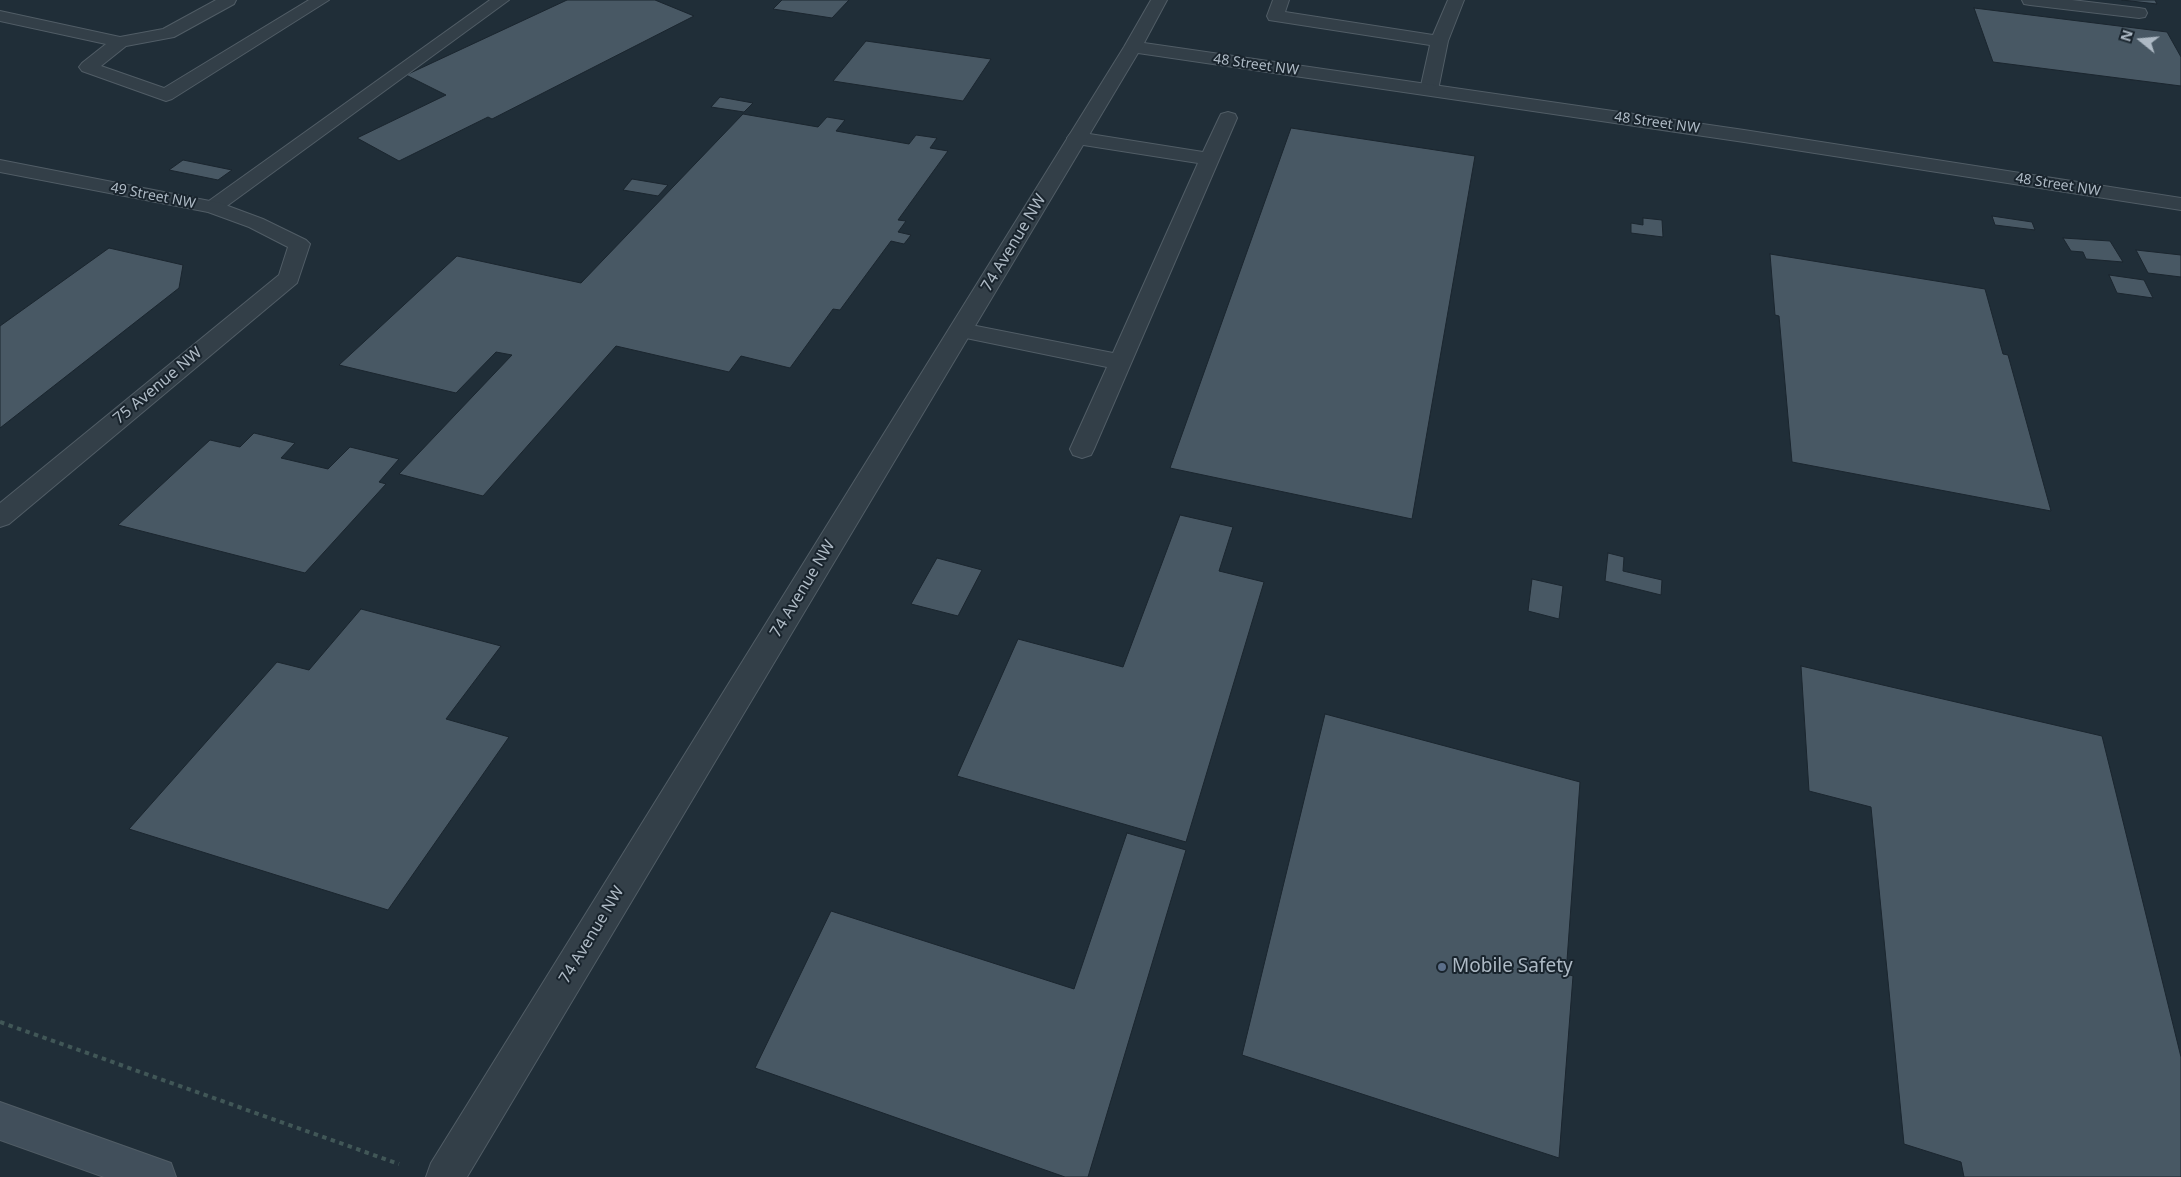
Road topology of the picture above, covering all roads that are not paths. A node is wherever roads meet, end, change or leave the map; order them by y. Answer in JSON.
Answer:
{"nodes":[{"id":1,"x":228,"y":0,"type":"edge"},
{"id":2,"x":321,"y":0,"type":"edge"},
{"id":3,"x":502,"y":0,"type":"edge"},
{"id":4,"x":1159,"y":0,"type":"edge"},
{"id":5,"x":1281,"y":0,"type":"edge"},
{"id":6,"x":1456,"y":0,"type":"edge"},
{"id":7,"x":2030,"y":0,"type":"edge"},
{"id":8,"x":2139,"y":13,"type":"dead end"},
{"id":9,"x":0,"y":16,"type":"edge"},
{"id":10,"x":1439,"y":41,"type":"junction"},
{"id":11,"x":120,"y":42,"type":"junction"},
{"id":12,"x":1133,"y":47,"type":"junction"},
{"id":13,"x":1429,"y":90,"type":"junction"},
{"id":14,"x":1228,"y":118,"type":"dead end"},
{"id":15,"x":1077,"y":138,"type":"junction"},
{"id":16,"x":1210,"y":159,"type":"junction"},
{"id":17,"x":0,"y":166,"type":"edge"},
{"id":18,"x":2181,"y":204,"type":"edge"},
{"id":19,"x":213,"y":207,"type":"junction"},
{"id":20,"x":299,"y":244,"type":"joint"},
{"id":21,"x":961,"y":330,"type":"junction"},
{"id":22,"x":1120,"y":362,"type":"junction"},
{"id":23,"x":1082,"y":448,"type":"dead end"},
{"id":24,"x":0,"y":517,"type":"edge"},
{"id":25,"x":0,"y":1121,"type":"edge"},
{"id":26,"x":156,"y":1177,"type":"edge"},
{"id":27,"x":445,"y":1177,"type":"edge"}],
"edges":[{"from":1,"to":11,"type":"street"},
{"from":2,"to":11,"type":"street"},
{"from":3,"to":19,"type":"street"},
{"from":4,"to":12,"type":"street","name":"74 Avenue NW"},
{"from":5,"to":10,"type":"street"},
{"from":6,"to":10,"type":"street"},
{"from":7,"to":8,"type":"street"},
{"from":9,"to":11,"type":"street"},
{"from":10,"to":13,"type":"street"},
{"from":12,"to":13,"type":"street","name":"48 Street NW"},
{"from":12,"to":15,"type":"street","name":"74 Avenue NW"},
{"from":13,"to":18,"type":"street","name":"48 Street NW"},
{"from":14,"to":16,"type":"street"},
{"from":15,"to":16,"type":"street"},
{"from":15,"to":21,"type":"street","name":"74 Avenue NW"},
{"from":16,"to":22,"type":"street"},
{"from":17,"to":19,"type":"street","name":"49 Street NW"},
{"from":19,"to":20,"type":"street","name":"49 Street NW"},
{"from":20,"to":24,"type":"street","name":"75 Avenue NW"},
{"from":21,"to":22,"type":"street"},
{"from":21,"to":27,"type":"street","name":"74 Avenue NW"},
{"from":22,"to":23,"type":"street"},
{"from":25,"to":26,"type":"main road"}]}
